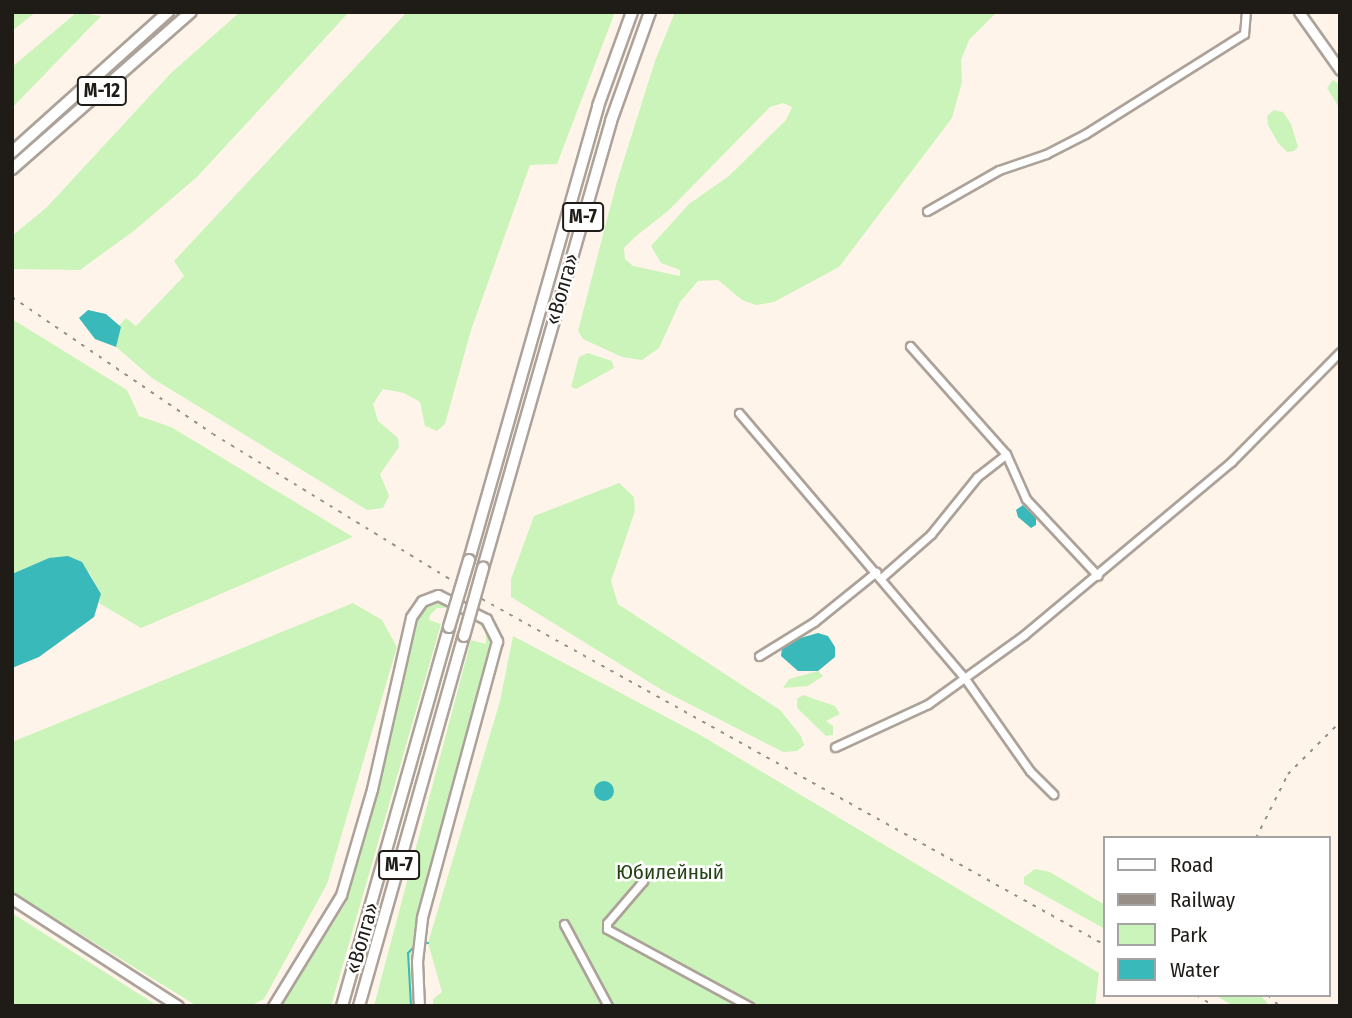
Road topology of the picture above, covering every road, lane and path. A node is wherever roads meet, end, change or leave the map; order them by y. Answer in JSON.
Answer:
{"nodes":[{"id":1,"x":168,"y":12,"type":"edge"},
{"id":2,"x":191,"y":12,"type":"edge"},
{"id":3,"x":632,"y":12,"type":"edge"},
{"id":4,"x":650,"y":12,"type":"edge"},
{"id":5,"x":1246,"y":12,"type":"edge"},
{"id":6,"x":1299,"y":12,"type":"edge"},
{"id":7,"x":1340,"y":70,"type":"edge"},
{"id":8,"x":12,"y":152,"type":"edge"},
{"id":9,"x":12,"y":169,"type":"edge"},
{"id":10,"x":927,"y":211,"type":"dead end"},
{"id":11,"x":910,"y":346,"type":"dead end"},
{"id":12,"x":1340,"y":352,"type":"edge"},
{"id":13,"x":739,"y":413,"type":"dead end"},
{"id":14,"x":1006,"y":454,"type":"junction"},
{"id":15,"x":879,"y":575,"type":"junction"},
{"id":16,"x":1098,"y":576,"type":"junction"},
{"id":17,"x":759,"y":656,"type":"dead end"},
{"id":18,"x":966,"y":680,"type":"junction"},
{"id":19,"x":835,"y":747,"type":"dead end"},
{"id":20,"x":1053,"y":794,"type":"dead end"},
{"id":21,"x":646,"y":872,"type":"dead end"},
{"id":22,"x":12,"y":899,"type":"edge"},
{"id":23,"x":564,"y":924,"type":"dead end"},
{"id":24,"x":178,"y":1006,"type":"edge"},
{"id":25,"x":273,"y":1006,"type":"edge"},
{"id":26,"x":342,"y":1006,"type":"edge"},
{"id":27,"x":360,"y":1006,"type":"edge"},
{"id":28,"x":419,"y":1006,"type":"edge"},
{"id":29,"x":608,"y":1006,"type":"edge"},
{"id":30,"x":749,"y":1006,"type":"edge"}],
"edges":[{"from":1,"to":8,"type":"highway","number":"М-12"},
{"from":2,"to":9,"type":"highway","number":"М-12"},
{"from":3,"to":26,"type":"highway","name":"«Волга»","number":"М-7","bridge":true},
{"from":4,"to":27,"type":"highway","name":"«Волга»","number":"М-7","bridge":true},
{"from":5,"to":10,"type":"street"},
{"from":6,"to":7,"type":"main road"},
{"from":11,"to":14,"type":"street"},
{"from":12,"to":16,"type":"street"},
{"from":13,"to":15,"type":"street"},
{"from":14,"to":15,"type":"street"},
{"from":14,"to":16,"type":"street"},
{"from":15,"to":17,"type":"street"},
{"from":15,"to":18,"type":"street"},
{"from":16,"to":18,"type":"street"},
{"from":18,"to":19,"type":"street"},
{"from":18,"to":20,"type":"street"},
{"from":21,"to":30,"type":"street"},
{"from":22,"to":24,"type":"main road"},
{"from":23,"to":29,"type":"street"},
{"from":25,"to":28,"type":"main road"}]}
